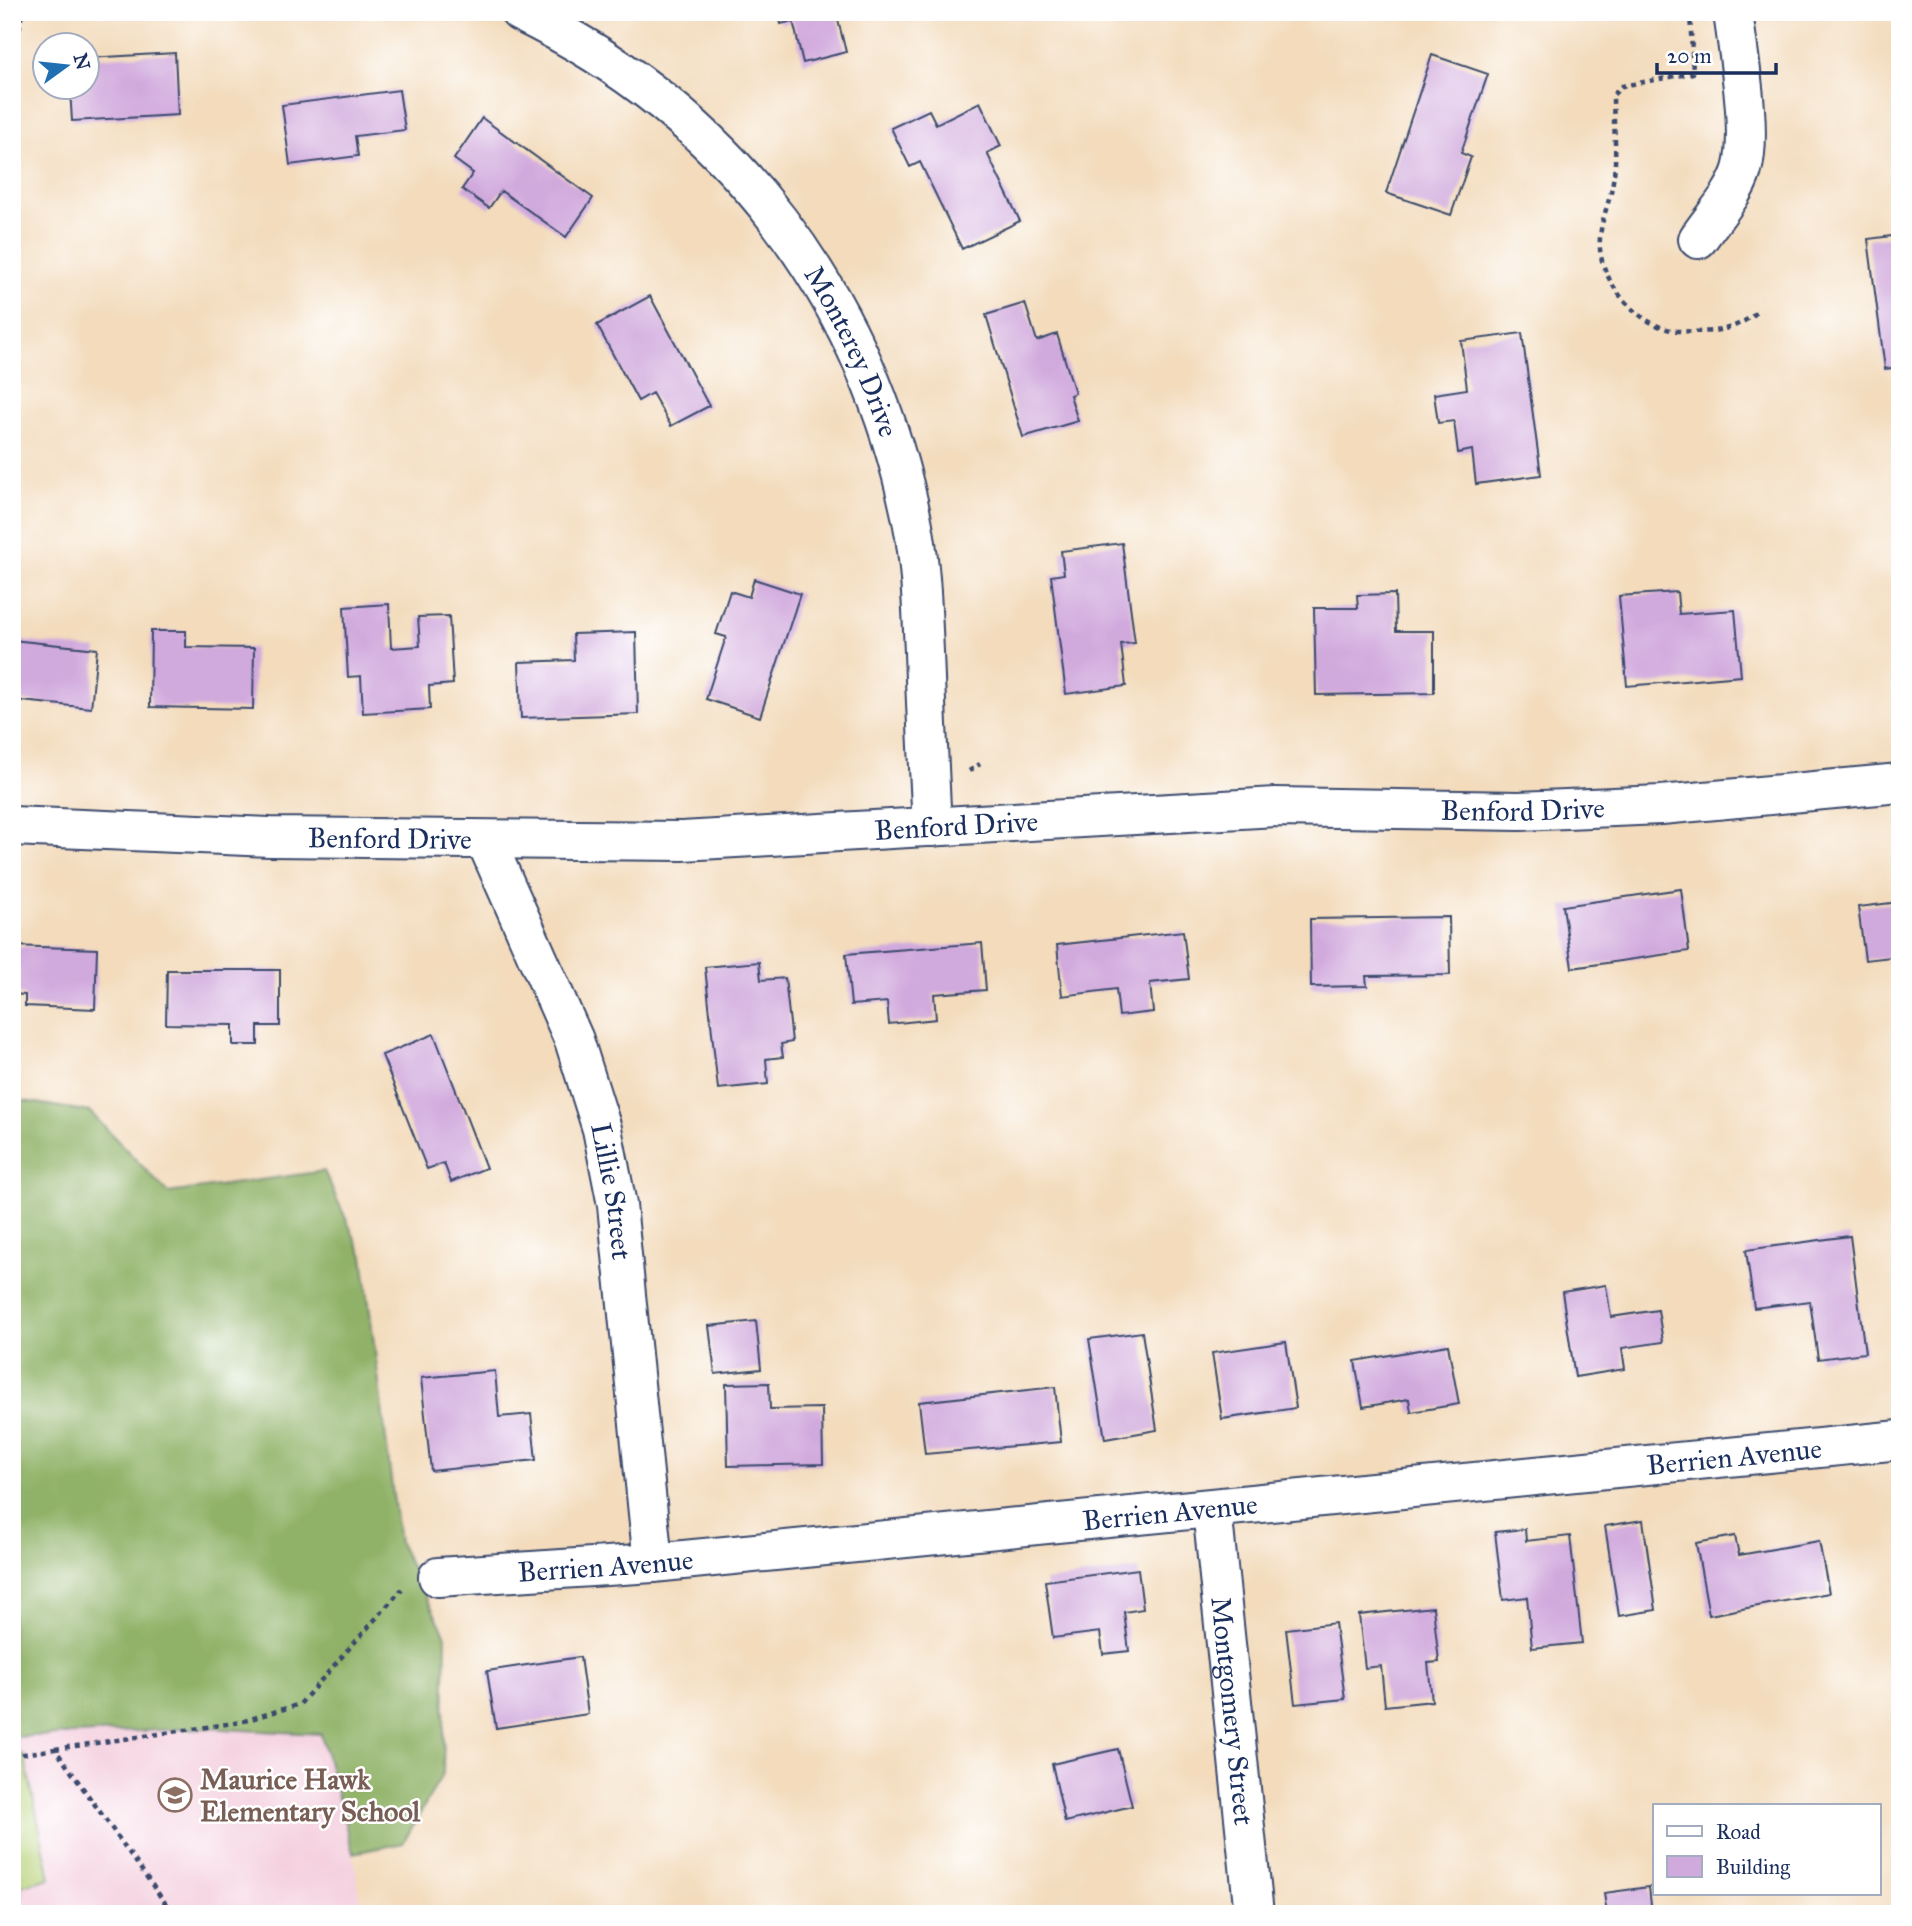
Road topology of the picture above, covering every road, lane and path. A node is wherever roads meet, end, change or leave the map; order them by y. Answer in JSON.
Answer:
{"nodes":[{"id":1,"x":22,"y":12,"type":"edge"},
{"id":2,"x":520,"y":12,"type":"edge"},
{"id":3,"x":1690,"y":12,"type":"edge"},
{"id":4,"x":1733,"y":12,"type":"edge"},
{"id":5,"x":568,"y":22,"type":"edge"},
{"id":6,"x":12,"y":79,"type":"edge"},
{"id":7,"x":1698,"y":239,"type":"dead end"},
{"id":8,"x":1756,"y":313,"type":"dead end"},
{"id":9,"x":1900,"y":783,"type":"edge"},
{"id":10,"x":12,"y":826,"type":"edge"},
{"id":11,"x":932,"y":827,"type":"junction"},
{"id":12,"x":486,"y":841,"type":"junction"},
{"id":13,"x":1900,"y":1440,"type":"edge"},
{"id":14,"x":1212,"y":1509,"type":"junction"},
{"id":15,"x":653,"y":1563,"type":"junction"},
{"id":16,"x":438,"y":1577,"type":"joint"},
{"id":17,"x":55,"y":1749,"type":"junction"},
{"id":18,"x":12,"y":1756,"type":"edge"},
{"id":19,"x":173,"y":1914,"type":"edge"},
{"id":20,"x":1254,"y":1914,"type":"edge"}],
"edges":[{"from":1,"to":6,"type":"path"},
{"from":2,"to":5,"type":"street","name":"Monterey Drive"},
{"from":3,"to":8,"type":"path"},
{"from":4,"to":7,"type":"street"},
{"from":5,"to":11,"type":"street","name":"Monterey Drive"},
{"from":9,"to":11,"type":"street","name":"Benford Drive"},
{"from":10,"to":12,"type":"street","name":"Benford Drive"},
{"from":11,"to":12,"type":"street","name":"Benford Drive"},
{"from":12,"to":15,"type":"street","name":"Lillie Street"},
{"from":13,"to":14,"type":"street","name":"Berrien Avenue"},
{"from":14,"to":15,"type":"street","name":"Berrien Avenue"},
{"from":14,"to":20,"type":"street","name":"Montgomery Street"},
{"from":15,"to":16,"type":"street","name":"Berrien Avenue"},
{"from":16,"to":17,"type":"path"},
{"from":17,"to":18,"type":"path"},
{"from":17,"to":19,"type":"path"}]}
